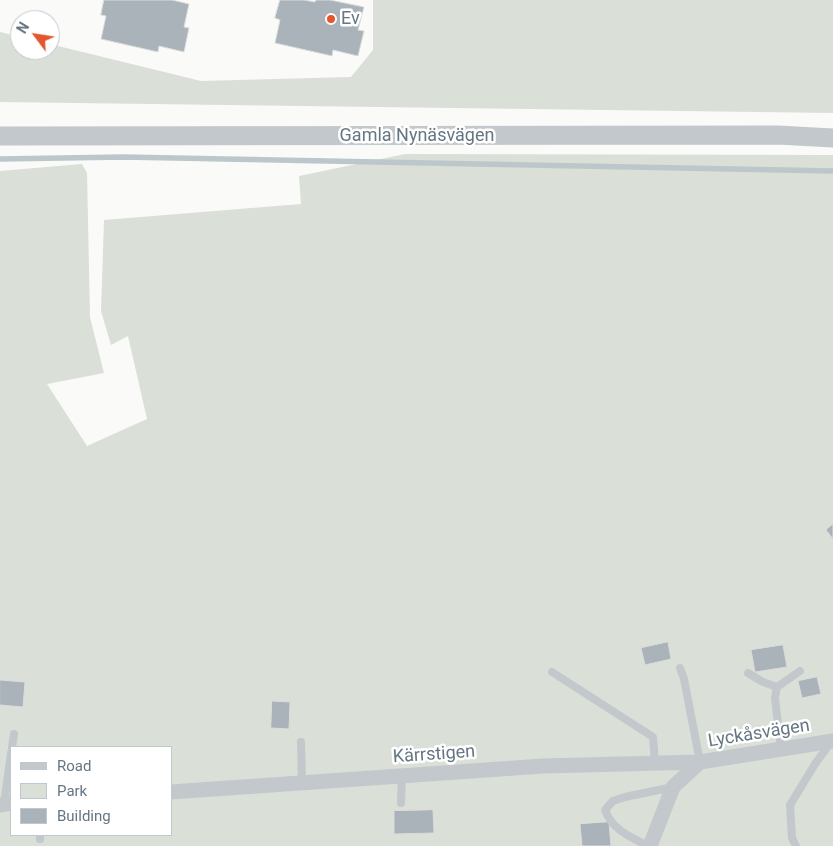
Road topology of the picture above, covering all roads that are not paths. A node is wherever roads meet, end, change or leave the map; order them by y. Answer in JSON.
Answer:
{"nodes":[{"id":1,"x":0,"y":136,"type":"edge"},
{"id":2,"x":833,"y":138,"type":"edge"},
{"id":3,"x":680,"y":668,"type":"dead end"},
{"id":4,"x":800,"y":671,"type":"dead end"},
{"id":5,"x":552,"y":672,"type":"dead end"},
{"id":6,"x":748,"y":673,"type":"dead end"},
{"id":7,"x":777,"y":687,"type":"junction"},
{"id":8,"x":14,"y":734,"type":"dead end"},
{"id":9,"x":832,"y":741,"type":"edge"},
{"id":10,"x":301,"y":742,"type":"dead end"},
{"id":11,"x":12,"y":746,"type":"edge"},
{"id":12,"x":781,"y":750,"type":"junction"},
{"id":13,"x":10,"y":762,"type":"edge"},
{"id":14,"x":700,"y":762,"type":"junction"},
{"id":15,"x":655,"y":763,"type":"junction"},
{"id":16,"x":402,"y":776,"type":"junction"},
{"id":17,"x":302,"y":783,"type":"junction"},
{"id":18,"x":673,"y":787,"type":"junction"},
{"id":19,"x":172,"y":792,"type":"edge"},
{"id":20,"x":400,"y":803,"type":"dead end"},
{"id":21,"x":5,"y":804,"type":"edge"},
{"id":22,"x":649,"y":846,"type":"edge"},
{"id":23,"x":796,"y":846,"type":"edge"}],
"edges":[{"from":1,"to":2,"type":"street","name":"Gamla Nynäsvägen"},
{"from":3,"to":14,"type":"lane"},
{"from":4,"to":7,"type":"lane"},
{"from":5,"to":15,"type":"lane"},
{"from":6,"to":7,"type":"lane"},
{"from":7,"to":12,"type":"lane"},
{"from":8,"to":11,"type":"lane"},
{"from":9,"to":12,"type":"street","name":"Lyckåsvägen"},
{"from":9,"to":23,"type":"lane"},
{"from":10,"to":17,"type":"lane"},
{"from":12,"to":14,"type":"street","name":"Lyckåsvägen"},
{"from":13,"to":21,"type":"lane"},
{"from":14,"to":15,"type":"street","name":"Kärrstigen"},
{"from":14,"to":18,"type":"street","name":"Lyckåsvägen"},
{"from":15,"to":16,"type":"street","name":"Kärrstigen"},
{"from":16,"to":17,"type":"street","name":"Kärrstigen"},
{"from":16,"to":20,"type":"lane"},
{"from":17,"to":19,"type":"street","name":"Kärrstigen"},
{"from":18,"to":22,"type":"street","name":"Lyckåsvägen"},
{"from":18,"to":22,"type":"lane"}]}
